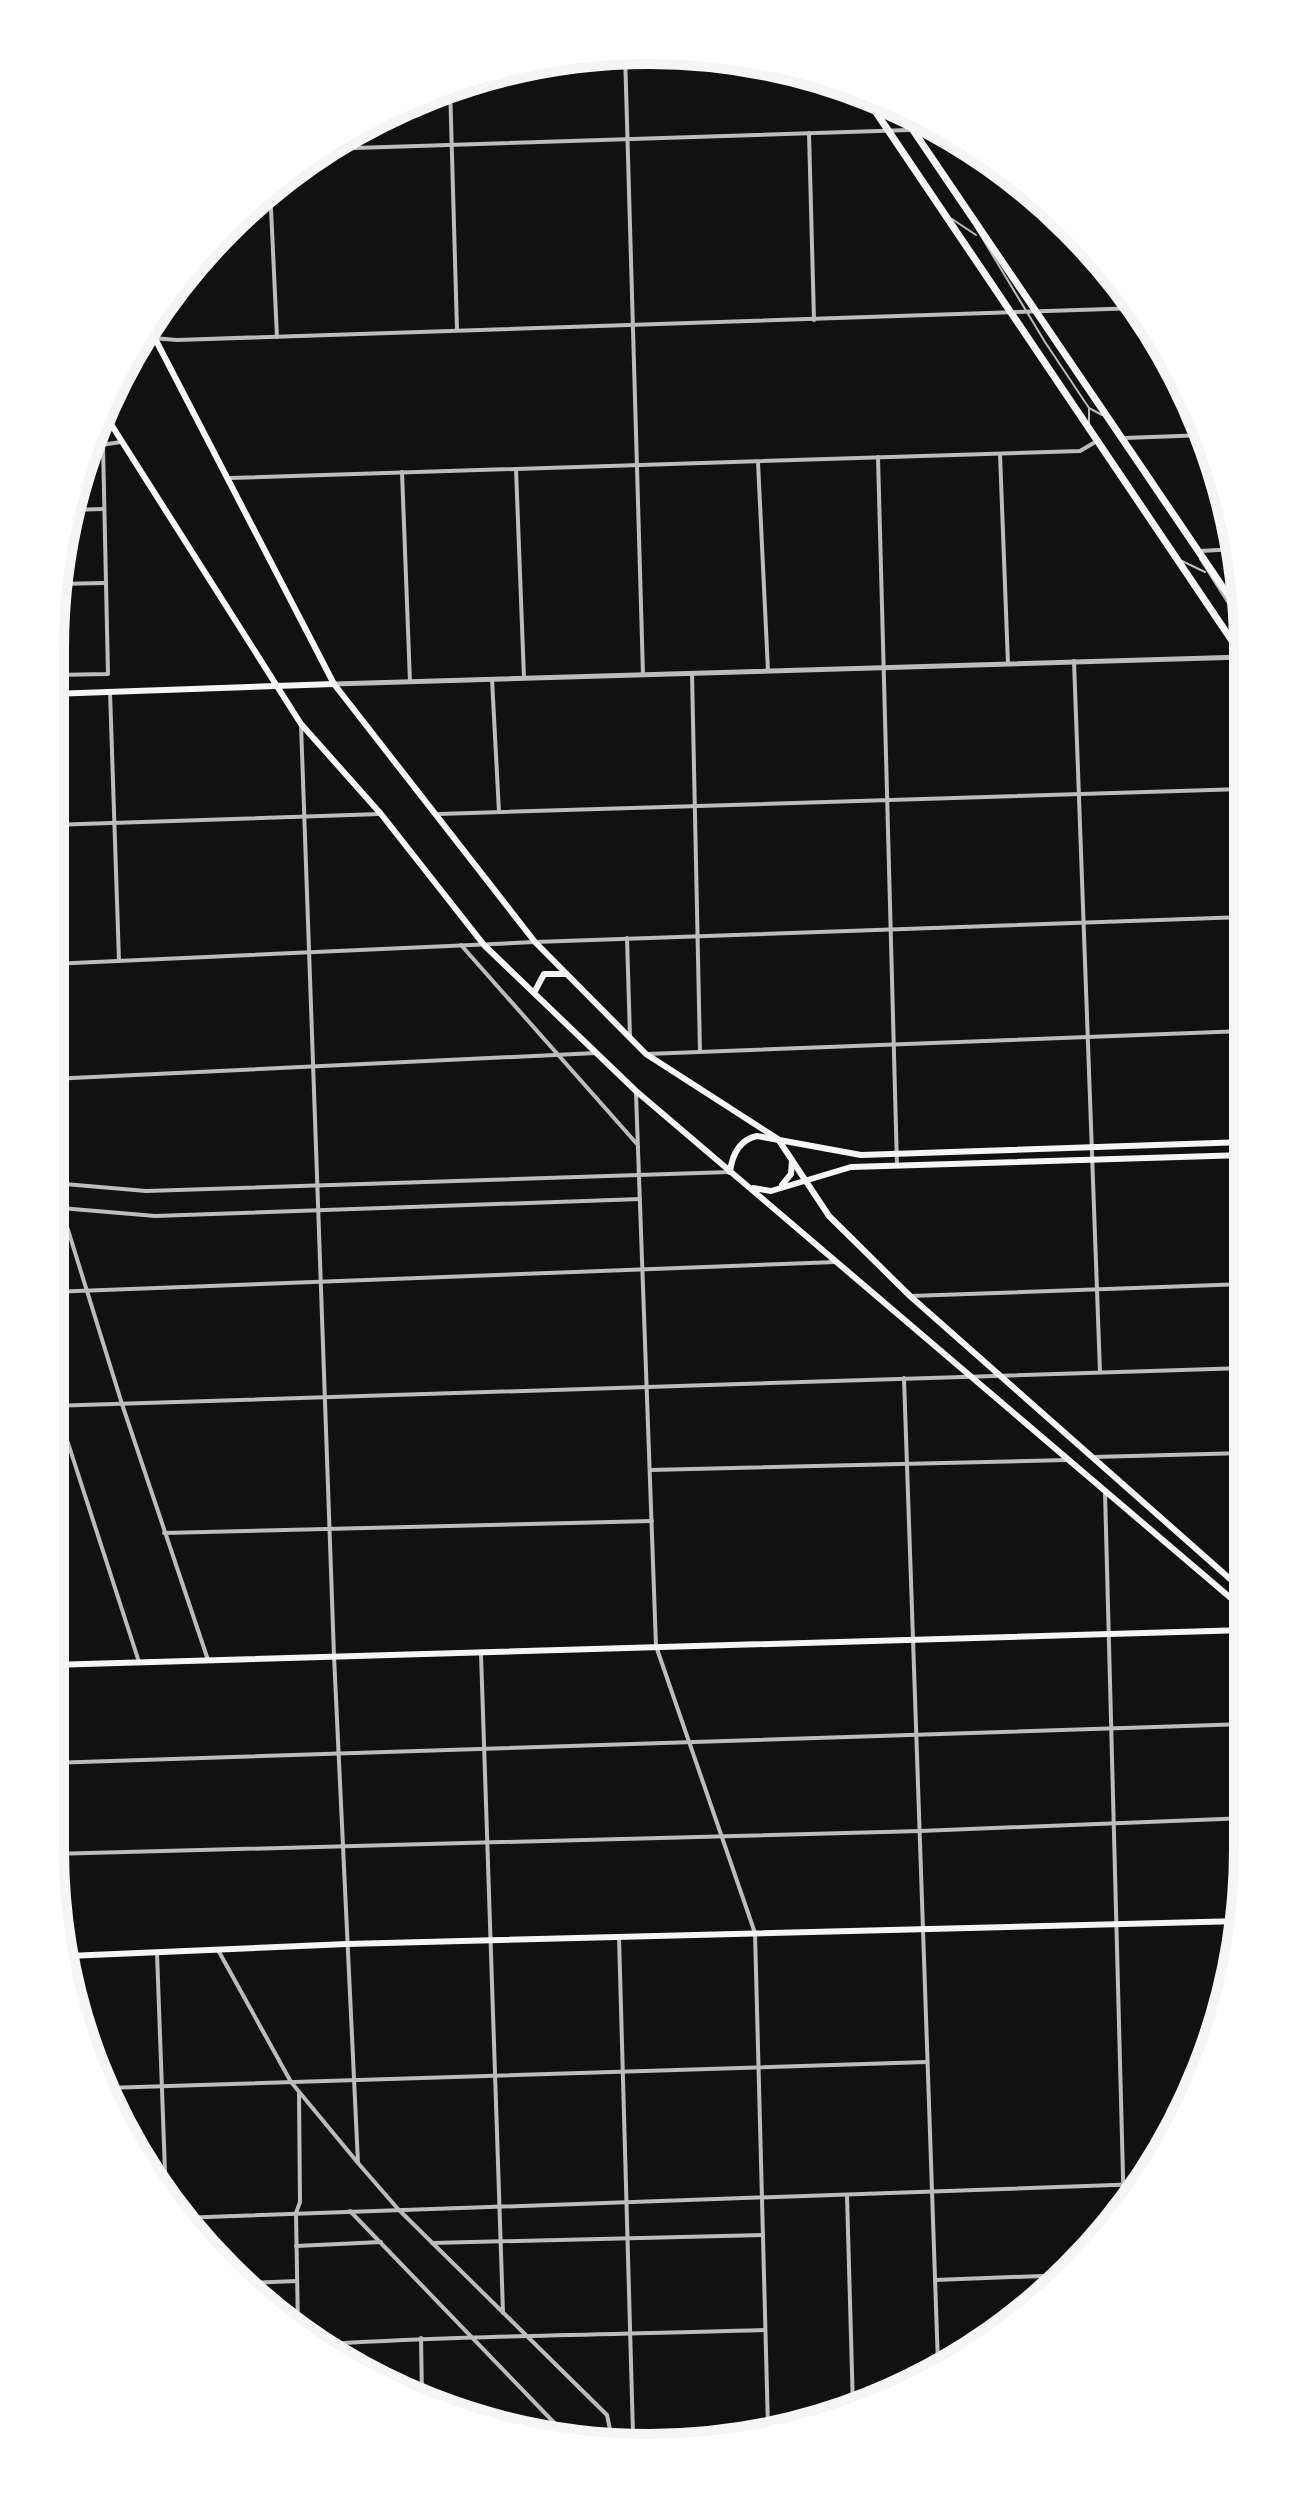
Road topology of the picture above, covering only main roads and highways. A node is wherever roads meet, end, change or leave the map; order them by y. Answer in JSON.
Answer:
{"nodes":[{"id":1,"x":874,"y":110,"type":"edge"},
{"id":2,"x":909,"y":125,"type":"edge"},
{"id":3,"x":154,"y":337,"type":"edge"},
{"id":4,"x":110,"y":423,"type":"edge"},
{"id":5,"x":1232,"y":601,"type":"edge"},
{"id":6,"x":1234,"y":643,"type":"edge"},
{"id":7,"x":334,"y":684,"type":"junction"},
{"id":8,"x":275,"y":686,"type":"junction"},
{"id":9,"x":64,"y":694,"type":"edge"},
{"id":10,"x":566,"y":974,"type":"junction"},
{"id":11,"x":535,"y":991,"type":"junction"},
{"id":12,"x":778,"y":1139,"type":"junction"},
{"id":13,"x":1234,"y":1142,"type":"edge"},
{"id":14,"x":1234,"y":1155,"type":"edge"},
{"id":15,"x":792,"y":1156,"type":"junction"},
{"id":16,"x":730,"y":1172,"type":"junction"},
{"id":17,"x":806,"y":1180,"type":"junction"},
{"id":18,"x":746,"y":1185,"type":"junction"},
{"id":19,"x":780,"y":1188,"type":"junction"},
{"id":20,"x":1234,"y":1582,"type":"edge"},
{"id":21,"x":1234,"y":1601,"type":"edge"},
{"id":22,"x":1234,"y":1630,"type":"edge"},
{"id":23,"x":64,"y":1665,"type":"edge"},
{"id":24,"x":1229,"y":1921,"type":"edge"},
{"id":25,"x":74,"y":1956,"type":"edge"}],
"edges":[{"from":1,"to":6,"type":"main road"},
{"from":2,"to":5,"type":"main road"},
{"from":3,"to":7,"type":"main road"},
{"from":4,"to":8,"type":"main road"},
{"from":7,"to":8,"type":"main road"},
{"from":7,"to":10,"type":"main road"},
{"from":8,"to":9,"type":"main road"},
{"from":8,"to":11,"type":"main road"},
{"from":10,"to":11,"type":"main road"},
{"from":10,"to":12,"type":"main road"},
{"from":11,"to":16,"type":"main road"},
{"from":12,"to":13,"type":"main road"},
{"from":12,"to":15,"type":"main road"},
{"from":12,"to":16,"type":"main road"},
{"from":14,"to":17,"type":"main road"},
{"from":15,"to":17,"type":"main road"},
{"from":15,"to":19,"type":"main road"},
{"from":16,"to":18,"type":"main road"},
{"from":17,"to":19,"type":"main road"},
{"from":17,"to":20,"type":"main road"},
{"from":18,"to":19,"type":"main road"},
{"from":18,"to":21,"type":"main road"},
{"from":22,"to":23,"type":"main road"},
{"from":24,"to":25,"type":"main road"}]}
